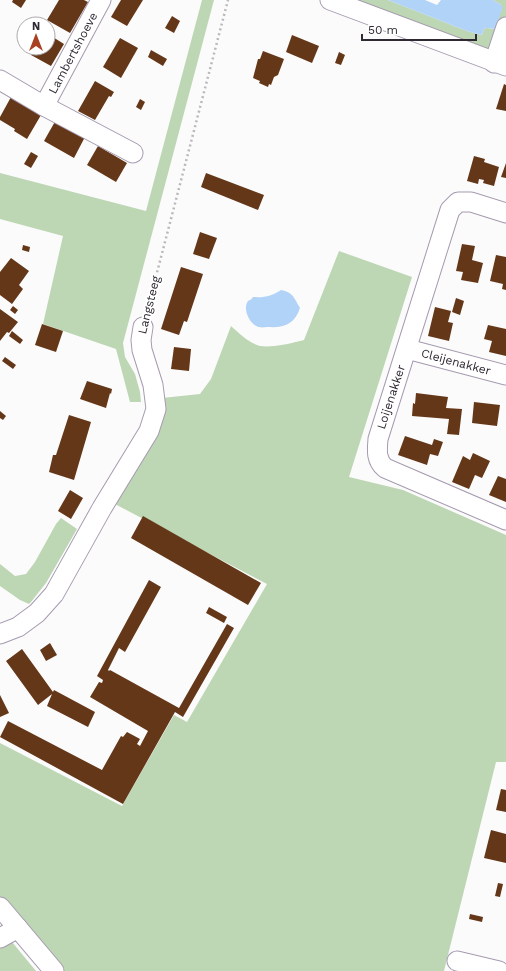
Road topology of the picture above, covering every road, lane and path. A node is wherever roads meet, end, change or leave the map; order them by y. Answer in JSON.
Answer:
{"nodes":[{"id":1,"x":101,"y":0,"type":"edge"},
{"id":2,"x":228,"y":0,"type":"edge"},
{"id":3,"x":330,"y":0,"type":"edge"},
{"id":4,"x":506,"y":28,"type":"edge"},
{"id":5,"x":500,"y":65,"type":"edge"},
{"id":6,"x":0,"y":80,"type":"edge"},
{"id":7,"x":44,"y":106,"type":"junction"},
{"id":8,"x":133,"y":153,"type":"dead end"},
{"id":9,"x":506,"y":213,"type":"edge"},
{"id":10,"x":143,"y":327,"type":"joint"},
{"id":11,"x":407,"y":349,"type":"junction"},
{"id":12,"x":506,"y":375,"type":"edge"},
{"id":13,"x":506,"y":520,"type":"edge"},
{"id":14,"x":0,"y":634,"type":"edge"},
{"id":15,"x":0,"y":907,"type":"edge"},
{"id":16,"x":18,"y":928,"type":"junction"},
{"id":17,"x":0,"y":938,"type":"edge"},
{"id":18,"x":457,"y":961,"type":"dead end"},
{"id":19,"x":54,"y":971,"type":"edge"},
{"id":20,"x":499,"y":971,"type":"edge"}],
"edges":[{"from":1,"to":7,"type":"street","name":"Lambertshoeve"},
{"from":2,"to":10,"type":"path","name":"Langsteeg"},
{"from":3,"to":5,"type":"street"},
{"from":4,"to":5,"type":"street"},
{"from":6,"to":7,"type":"street","name":"Lambertshoeve"},
{"from":7,"to":8,"type":"street","name":"Lambertshoeve"},
{"from":9,"to":11,"type":"street","name":"Loijenakker"},
{"from":10,"to":14,"type":"street","name":"Langsteeg"},
{"from":11,"to":12,"type":"street","name":"Cleijenakker"},
{"from":11,"to":13,"type":"street","name":"Loijenakker"},
{"from":15,"to":16,"type":"street"},
{"from":16,"to":17,"type":"street"},
{"from":16,"to":19,"type":"street"},
{"from":18,"to":20,"type":"street"}]}
